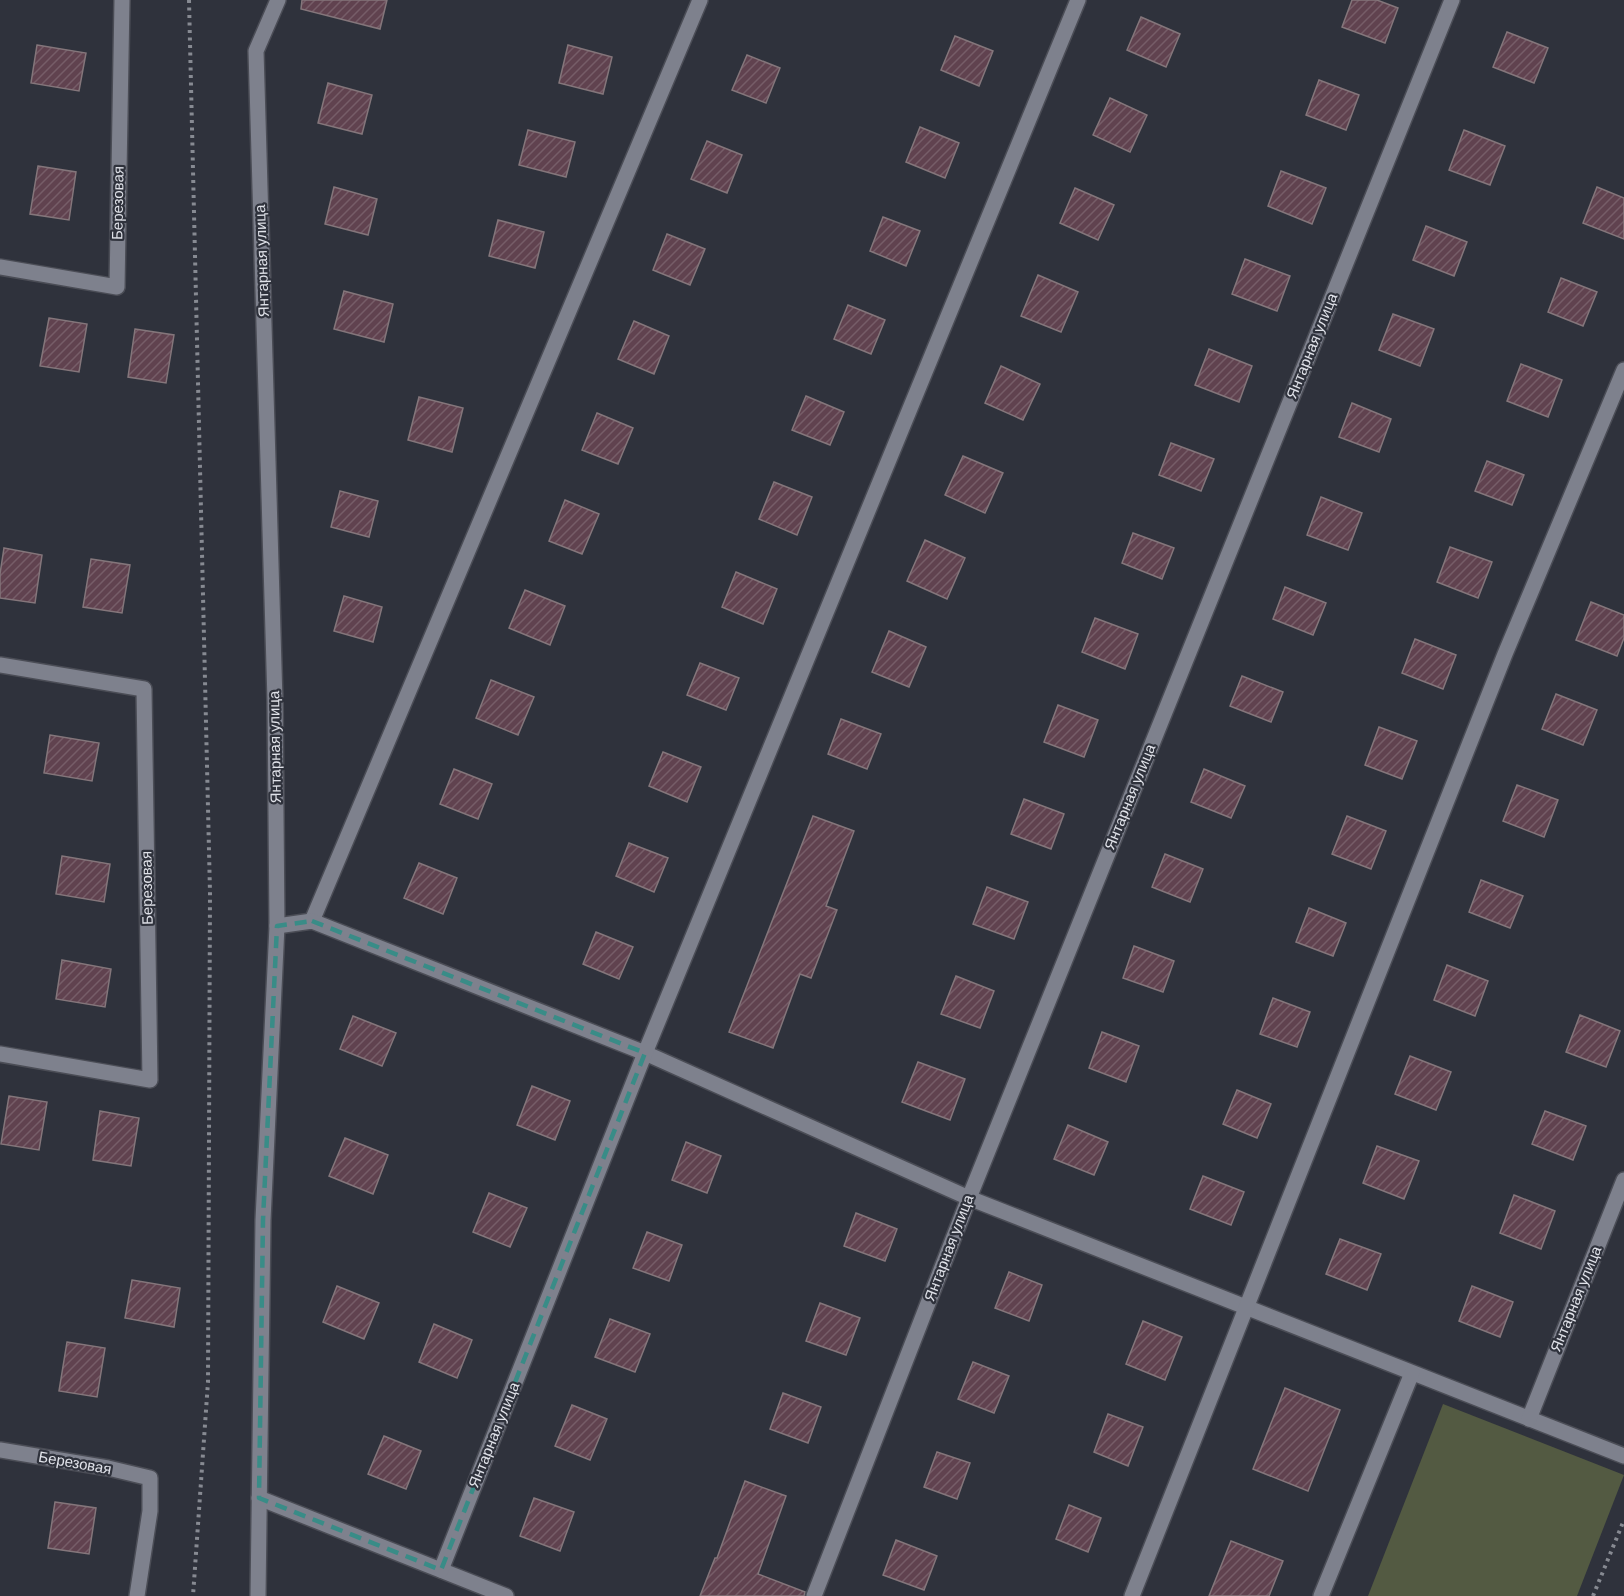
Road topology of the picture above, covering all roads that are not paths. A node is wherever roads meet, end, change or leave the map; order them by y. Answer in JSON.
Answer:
{"nodes":[{"id":1,"x":122,"y":0,"type":"edge"},
{"id":2,"x":278,"y":0,"type":"edge"},
{"id":3,"x":700,"y":0,"type":"edge"},
{"id":4,"x":1078,"y":0,"type":"edge"},
{"id":5,"x":1452,"y":0,"type":"edge"},
{"id":6,"x":0,"y":267,"type":"edge"},
{"id":7,"x":1624,"y":370,"type":"edge"},
{"id":8,"x":0,"y":665,"type":"edge"},
{"id":9,"x":312,"y":921,"type":"junction"},
{"id":10,"x":277,"y":926,"type":"junction"},
{"id":11,"x":645,"y":1053,"type":"junction"},
{"id":12,"x":0,"y":1054,"type":"edge"},
{"id":13,"x":1624,"y":1180,"type":"edge"},
{"id":14,"x":969,"y":1198,"type":"junction"},
{"id":15,"x":1248,"y":1308,"type":"junction"},
{"id":16,"x":1412,"y":1373,"type":"junction"},
{"id":17,"x":1529,"y":1419,"type":"junction"},
{"id":18,"x":0,"y":1450,"type":"edge"},
{"id":19,"x":1624,"y":1456,"type":"edge"},
{"id":20,"x":259,"y":1498,"type":"junction"},
{"id":21,"x":441,"y":1570,"type":"junction"},
{"id":22,"x":137,"y":1596,"type":"edge"},
{"id":23,"x":258,"y":1596,"type":"edge"},
{"id":24,"x":506,"y":1596,"type":"edge"},
{"id":25,"x":814,"y":1596,"type":"edge"},
{"id":26,"x":1132,"y":1596,"type":"edge"},
{"id":27,"x":1321,"y":1596,"type":"edge"}],
"edges":[{"from":1,"to":6,"type":"street","name":"Березовая"},
{"from":2,"to":10,"type":"street","name":"Янтарная улица"},
{"from":3,"to":9,"type":"street"},
{"from":4,"to":11,"type":"street","name":"Янтарная улица"},
{"from":5,"to":14,"type":"street","name":"Янтарная улица"},
{"from":7,"to":15,"type":"street"},
{"from":8,"to":12,"type":"street","name":"Березовая"},
{"from":9,"to":10,"type":"street"},
{"from":9,"to":11,"type":"street"},
{"from":10,"to":20,"type":"street","name":"Янтарная улица"},
{"from":11,"to":14,"type":"street"},
{"from":11,"to":21,"type":"street","name":"Янтарная улица"},
{"from":13,"to":17,"type":"street","name":"Янтарная улица"},
{"from":14,"to":15,"type":"street"},
{"from":14,"to":25,"type":"street","name":"Янтарная улица"},
{"from":15,"to":16,"type":"street"},
{"from":15,"to":26,"type":"street"},
{"from":16,"to":17,"type":"street"},
{"from":16,"to":27,"type":"street"},
{"from":17,"to":19,"type":"street"},
{"from":18,"to":22,"type":"street","name":"Березовая"},
{"from":20,"to":21,"type":"street"},
{"from":20,"to":23,"type":"street","name":"Янтарная улица"},
{"from":21,"to":24,"type":"street"}]}
